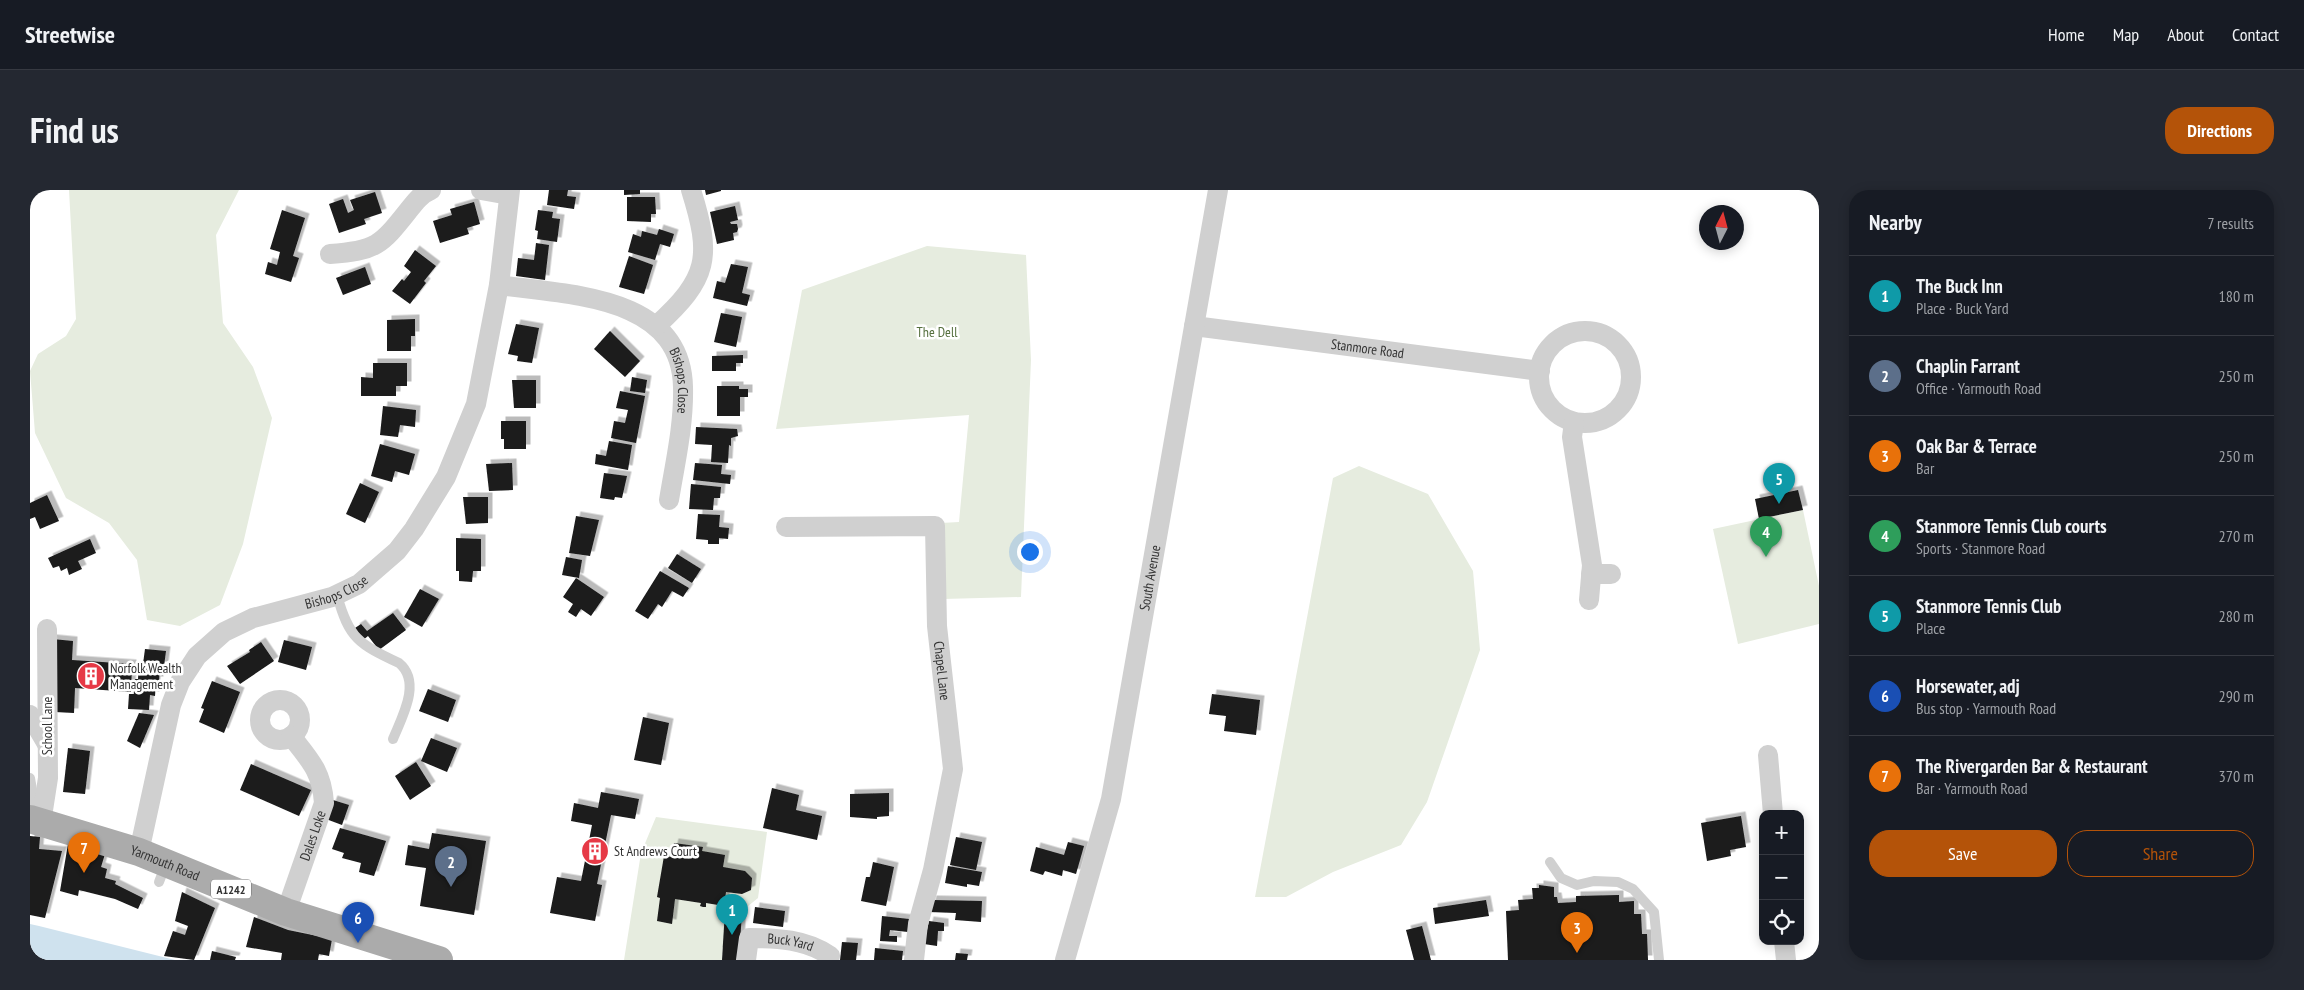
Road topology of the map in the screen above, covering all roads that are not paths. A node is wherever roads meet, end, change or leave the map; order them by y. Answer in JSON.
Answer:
{"nodes":[{"id":1,"x":431,"y":190,"type":"edge"},
{"id":2,"x":481,"y":190,"type":"edge"},
{"id":3,"x":691,"y":190,"type":"edge"},
{"id":4,"x":1218,"y":190,"type":"edge"},
{"id":5,"x":510,"y":193,"type":"edge"},
{"id":6,"x":330,"y":254,"type":"dead end"},
{"id":7,"x":499,"y":285,"type":"junction"},
{"id":8,"x":656,"y":326,"type":"junction"},
{"id":9,"x":1194,"y":326,"type":"junction"},
{"id":10,"x":1540,"y":371,"type":"junction"},
{"id":11,"x":1574,"y":422,"type":"junction"},
{"id":12,"x":669,"y":500,"type":"dead end"},
{"id":13,"x":786,"y":527,"type":"dead end"},
{"id":14,"x":1591,"y":574,"type":"junction"},
{"id":15,"x":1611,"y":574,"type":"dead end"},
{"id":16,"x":336,"y":595,"type":"junction"},
{"id":17,"x":1589,"y":600,"type":"dead end"},
{"id":18,"x":47,"y":629,"type":"dead end"},
{"id":19,"x":30,"y":715,"type":"edge"},
{"id":20,"x":292,"y":736,"type":"dead end"},
{"id":21,"x":393,"y":739,"type":"dead end"},
{"id":22,"x":48,"y":744,"type":"junction"},
{"id":23,"x":1768,"y":756,"type":"dead end"},
{"id":24,"x":30,"y":778,"type":"edge"},
{"id":25,"x":1773,"y":810,"type":"edge"},
{"id":26,"x":33,"y":821,"type":"edge"},
{"id":27,"x":139,"y":852,"type":"junction"},
{"id":28,"x":1550,"y":862,"type":"dead end"},
{"id":29,"x":286,"y":912,"type":"junction"},
{"id":30,"x":1784,"y":945,"type":"edge"},
{"id":31,"x":830,"y":956,"type":"dead end"},
{"id":32,"x":439,"y":960,"type":"edge"},
{"id":33,"x":746,"y":960,"type":"edge"},
{"id":34,"x":914,"y":960,"type":"edge"},
{"id":35,"x":1065,"y":960,"type":"edge"},
{"id":36,"x":1659,"y":960,"type":"edge"},
{"id":37,"x":1786,"y":960,"type":"edge"}],
"edges":[{"from":1,"to":6,"type":"street"},
{"from":2,"to":5,"type":"street","name":"Bishops Close"},
{"from":3,"to":8,"type":"street"},
{"from":4,"to":9,"type":"street","name":"South Avenue"},
{"from":5,"to":7,"type":"street","name":"Bishops Close"},
{"from":7,"to":8,"type":"street","name":"Bishops Close"},
{"from":7,"to":16,"type":"street","name":"Bishops Close"},
{"from":8,"to":12,"type":"street","name":"Bishops Close"},
{"from":9,"to":10,"type":"street","name":"Stanmore Road"},
{"from":9,"to":35,"type":"street","name":"South Avenue"},
{"from":10,"to":11,"type":"street"},
{"from":10,"to":11,"type":"street"},
{"from":11,"to":14,"type":"street"},
{"from":13,"to":34,"type":"street","name":"Chapel Lane"},
{"from":14,"to":15,"type":"street"},
{"from":14,"to":17,"type":"street"},
{"from":16,"to":21,"type":"lane"},
{"from":16,"to":27,"type":"street","name":"Bishops Close"},
{"from":18,"to":22,"type":"street","name":"School Lane"},
{"from":19,"to":22,"type":"street"},
{"from":20,"to":29,"type":"street","name":"Dales Loke"},
{"from":22,"to":26,"type":"street","name":"School Lane"},
{"from":23,"to":25,"type":"street"},
{"from":24,"to":26,"type":"lane"},
{"from":26,"to":27,"type":"main road","name":"Yarmouth Road","number":"A1242"},
{"from":27,"to":29,"type":"main road","name":"Yarmouth Road","number":"A1242"},
{"from":28,"to":36,"type":"lane"},
{"from":29,"to":32,"type":"main road","name":"Yarmouth Road","number":"A1242"},
{"from":30,"to":37,"type":"street"},
{"from":31,"to":33,"type":"street","name":"Buck Yard"}]}
